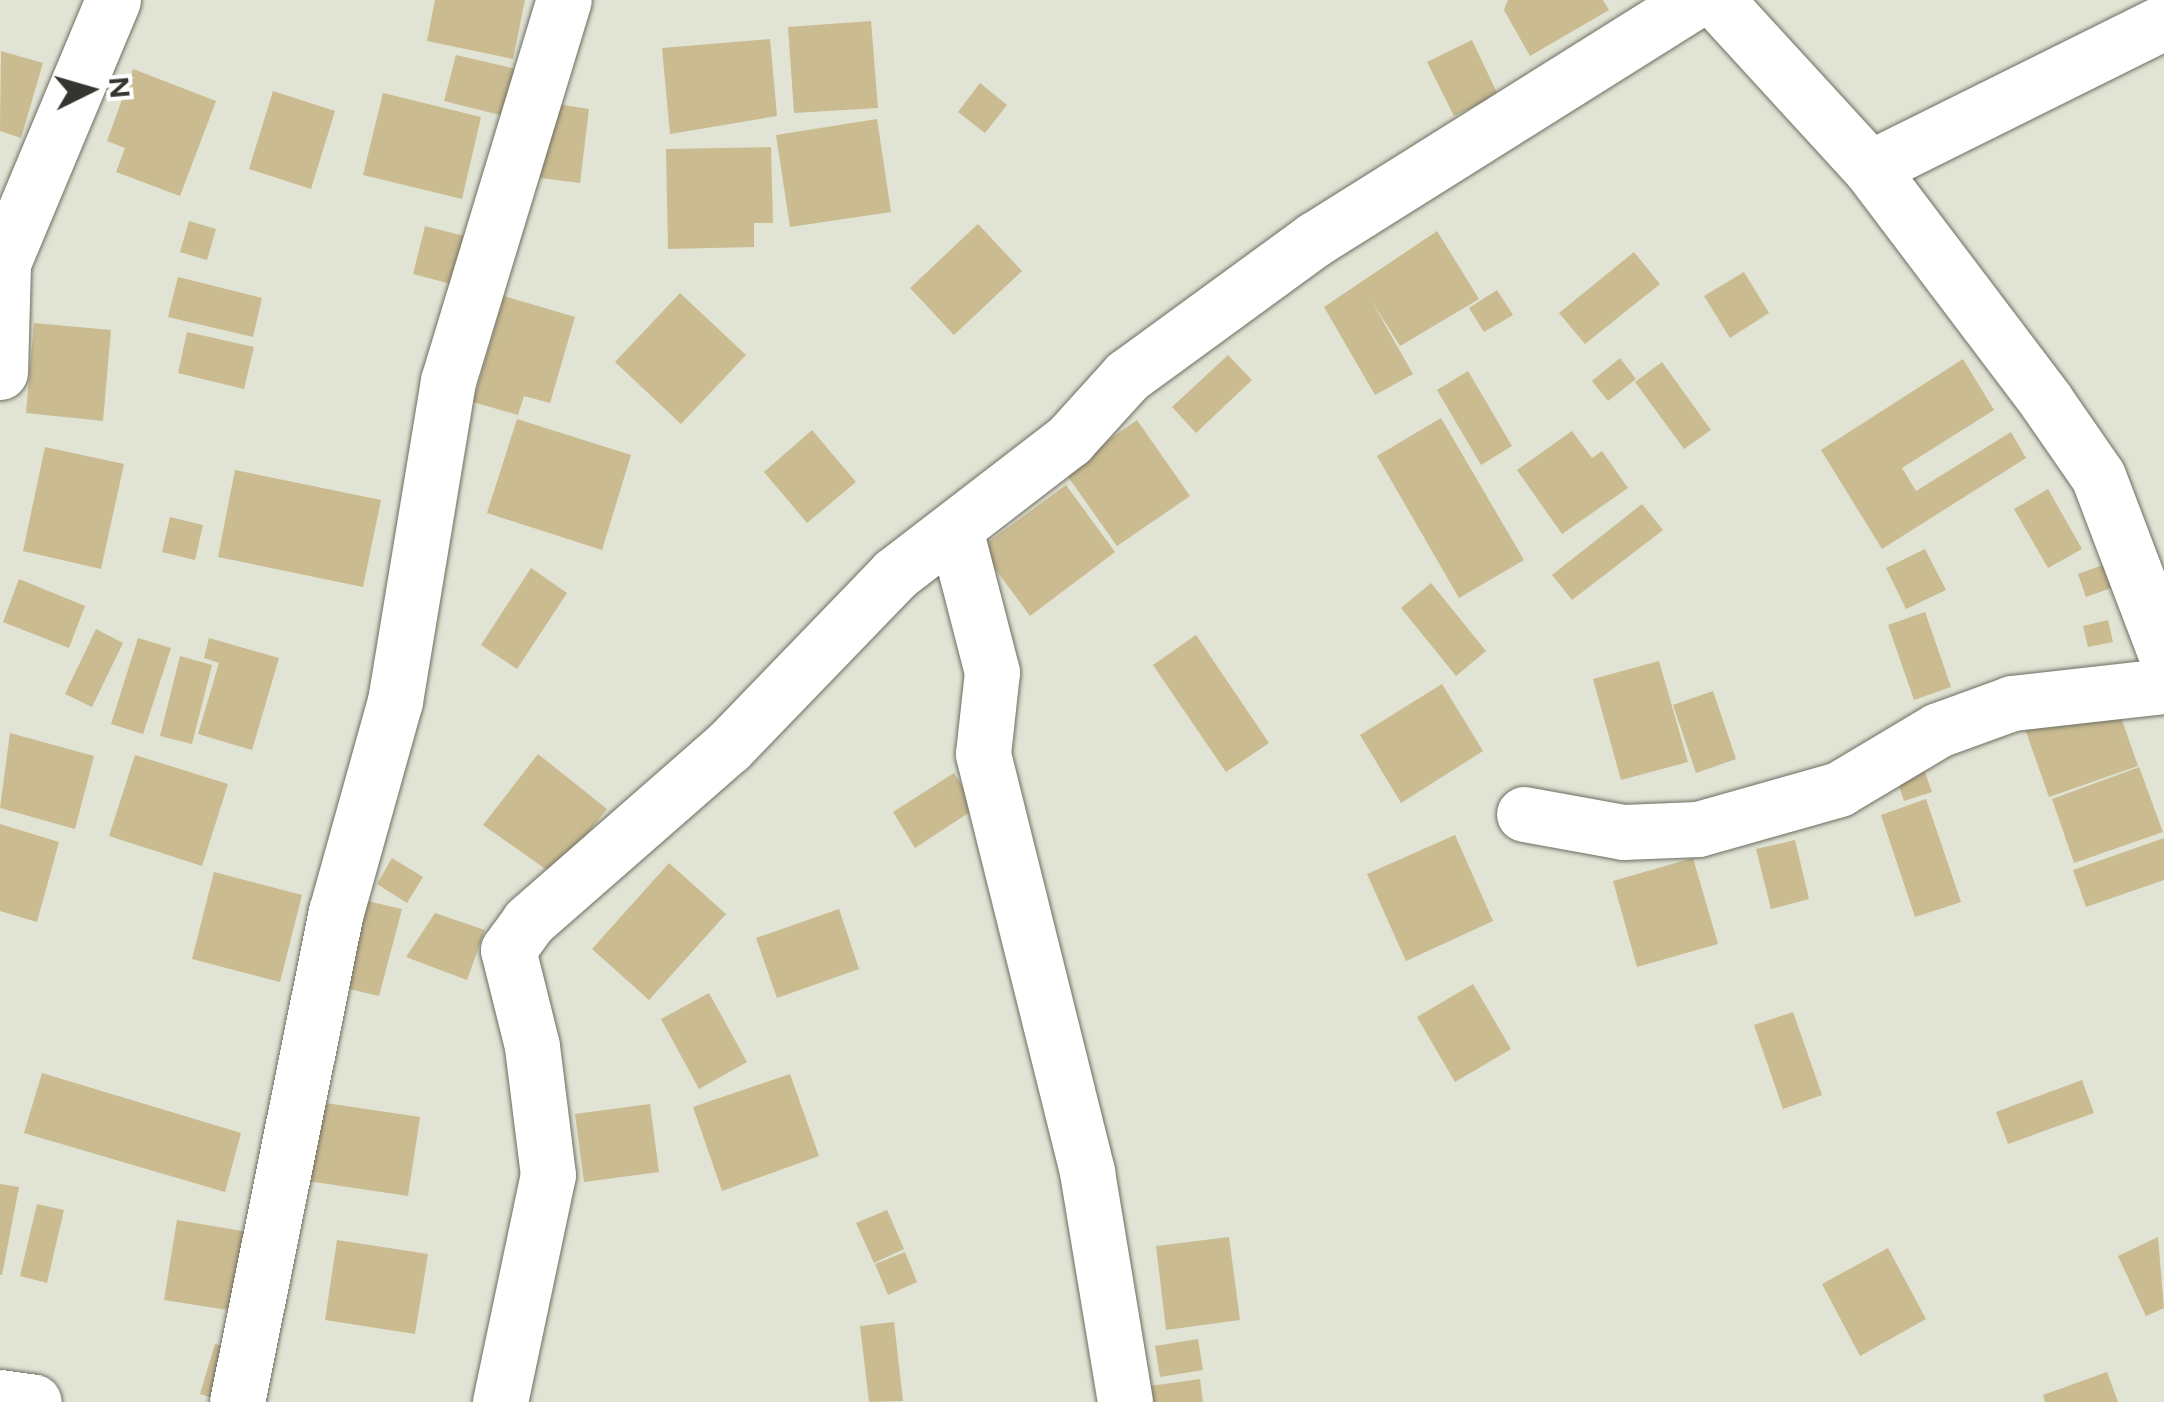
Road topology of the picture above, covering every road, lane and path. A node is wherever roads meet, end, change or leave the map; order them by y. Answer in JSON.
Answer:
{"nodes":[{"id":1,"x":113,"y":0,"type":"edge"},
{"id":2,"x":564,"y":0,"type":"edge"},
{"id":3,"x":1696,"y":0,"type":"edge"},
{"id":4,"x":1716,"y":0,"type":"edge"},
{"id":5,"x":2164,"y":22,"type":"edge"},
{"id":6,"x":1870,"y":168,"type":"junction"},
{"id":7,"x":0,"y":372,"type":"edge"},
{"id":8,"x":955,"y":529,"type":"junction"},
{"id":9,"x":2146,"y":549,"type":"edge"},
{"id":10,"x":2164,"y":650,"type":"edge"},
{"id":11,"x":2164,"y":686,"type":"edge"},
{"id":12,"x":1524,"y":814,"type":"dead end"},
{"id":13,"x":0,"y":1397,"type":"edge"},
{"id":14,"x":34,"y":1402,"type":"edge"},
{"id":15,"x":237,"y":1402,"type":"edge"},
{"id":16,"x":500,"y":1402,"type":"edge"},
{"id":17,"x":1125,"y":1402,"type":"edge"}],
"edges":[{"from":1,"to":7,"type":"street"},
{"from":2,"to":15,"type":"street"},
{"from":3,"to":8,"type":"street"},
{"from":4,"to":6,"type":"street"},
{"from":5,"to":6,"type":"street"},
{"from":6,"to":9,"type":"street"},
{"from":8,"to":16,"type":"street"},
{"from":8,"to":17,"type":"street"},
{"from":9,"to":10,"type":"street"},
{"from":11,"to":12,"type":"street"},
{"from":13,"to":14,"type":"street"}]}
